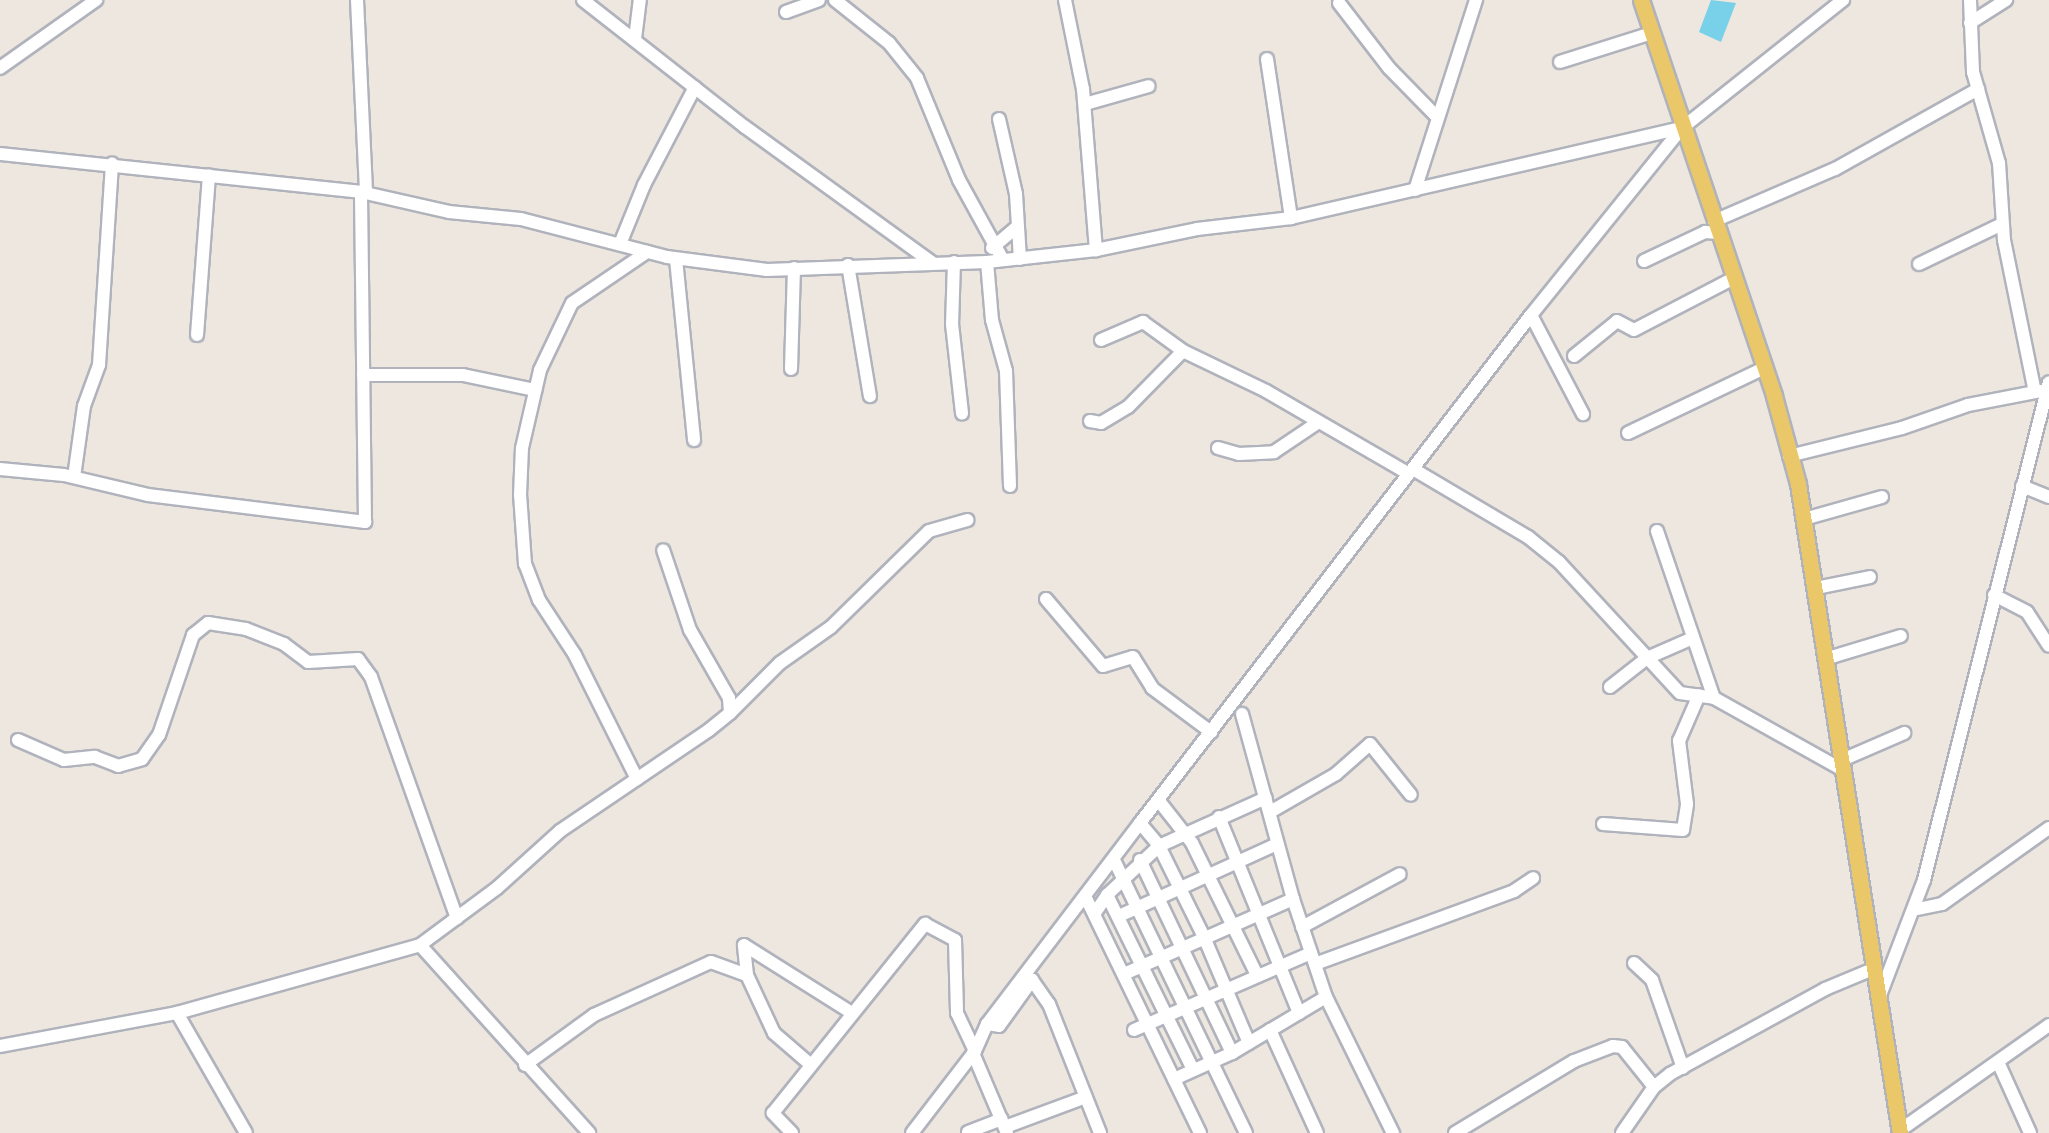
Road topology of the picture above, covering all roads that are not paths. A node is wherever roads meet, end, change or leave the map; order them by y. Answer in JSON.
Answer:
{"nodes":[{"id":1,"x":96,"y":0,"type":"edge"},
{"id":2,"x":357,"y":0,"type":"edge"},
{"id":3,"x":584,"y":0,"type":"edge"},
{"id":4,"x":640,"y":0,"type":"edge"},
{"id":5,"x":819,"y":0,"type":"edge"},
{"id":6,"x":836,"y":0,"type":"edge"},
{"id":7,"x":1065,"y":0,"type":"edge"},
{"id":8,"x":1476,"y":0,"type":"edge"},
{"id":9,"x":1641,"y":0,"type":"edge"},
{"id":10,"x":1843,"y":0,"type":"edge"},
{"id":11,"x":1970,"y":0,"type":"edge"},
{"id":12,"x":2006,"y":0,"type":"edge"},
{"id":13,"x":1339,"y":3,"type":"dead end"},
{"id":14,"x":786,"y":12,"type":"dead end"},
{"id":15,"x":1970,"y":23,"type":"junction"},
{"id":16,"x":1652,"y":33,"type":"junction"},
{"id":17,"x":635,"y":39,"type":"junction"},
{"id":18,"x":1267,"y":58,"type":"dead end"},
{"id":19,"x":1560,"y":62,"type":"dead end"},
{"id":20,"x":0,"y":68,"type":"edge"},
{"id":21,"x":1149,"y":86,"type":"dead end"},
{"id":22,"x":695,"y":87,"type":"junction"},
{"id":23,"x":1978,"y":89,"type":"junction"},
{"id":24,"x":1085,"y":104,"type":"junction"},
{"id":25,"x":1435,"y":115,"type":"junction"},
{"id":26,"x":999,"y":119,"type":"dead end"},
{"id":27,"x":1682,"y":128,"type":"junction"},
{"id":28,"x":0,"y":154,"type":"edge"},
{"id":29,"x":112,"y":164,"type":"junction"},
{"id":30,"x":209,"y":175,"type":"junction"},
{"id":31,"x":1415,"y":190,"type":"junction"},
{"id":32,"x":363,"y":193,"type":"junction"},
{"id":33,"x":1291,"y":218,"type":"junction"},
{"id":34,"x":2002,"y":224,"type":"junction"},
{"id":35,"x":1716,"y":227,"type":"junction"},
{"id":36,"x":1015,"y":229,"type":"junction"},
{"id":37,"x":620,"y":244,"type":"junction"},
{"id":38,"x":992,"y":248,"type":"junction"},
{"id":39,"x":1096,"y":250,"type":"junction"},
{"id":40,"x":647,"y":252,"type":"junction"},
{"id":41,"x":1020,"y":258,"type":"junction"},
{"id":42,"x":676,"y":259,"type":"junction"},
{"id":43,"x":1003,"y":260,"type":"junction"},
{"id":44,"x":1644,"y":261,"type":"dead end"},
{"id":45,"x":954,"y":262,"type":"junction"},
{"id":46,"x":987,"y":262,"type":"junction"},
{"id":47,"x":933,"y":263,"type":"junction"},
{"id":48,"x":1919,"y":264,"type":"dead end"},
{"id":49,"x":848,"y":265,"type":"junction"},
{"id":50,"x":794,"y":268,"type":"junction"},
{"id":51,"x":1734,"y":278,"type":"junction"},
{"id":52,"x":1531,"y":315,"type":"junction"},
{"id":53,"x":197,"y":335,"type":"dead end"},
{"id":54,"x":1101,"y":340,"type":"dead end"},
{"id":55,"x":1183,"y":351,"type":"junction"},
{"id":56,"x":1574,"y":356,"type":"dead end"},
{"id":57,"x":1764,"y":368,"type":"junction"},
{"id":58,"x":791,"y":369,"type":"dead end"},
{"id":59,"x":363,"y":375,"type":"junction"},
{"id":60,"x":2044,"y":388,"type":"edge"},
{"id":61,"x":535,"y":390,"type":"junction"},
{"id":62,"x":870,"y":396,"type":"dead end"},
{"id":63,"x":962,"y":413,"type":"dead end"},
{"id":64,"x":1583,"y":414,"type":"dead end"},
{"id":65,"x":1090,"y":421,"type":"dead end"},
{"id":66,"x":1317,"y":423,"type":"junction"},
{"id":67,"x":1628,"y":433,"type":"dead end"},
{"id":68,"x":694,"y":440,"type":"dead end"},
{"id":69,"x":1218,"y":448,"type":"dead end"},
{"id":70,"x":1789,"y":456,"type":"junction"},
{"id":71,"x":0,"y":469,"type":"edge"},
{"id":72,"x":1411,"y":472,"type":"junction"},
{"id":73,"x":74,"y":477,"type":"junction"},
{"id":74,"x":1010,"y":486,"type":"dead end"},
{"id":75,"x":2022,"y":486,"type":"junction"},
{"id":76,"x":1882,"y":497,"type":"dead end"},
{"id":77,"x":2049,"y":497,"type":"edge"},
{"id":78,"x":1804,"y":519,"type":"junction"},
{"id":79,"x":966,"y":520,"type":"dead end"},
{"id":80,"x":1657,"y":531,"type":"dead end"},
{"id":81,"x":663,"y":550,"type":"dead end"},
{"id":82,"x":1870,"y":577,"type":"dead end"},
{"id":83,"x":1816,"y":588,"type":"junction"},
{"id":84,"x":1994,"y":595,"type":"junction"},
{"id":85,"x":1046,"y":599,"type":"dead end"},
{"id":86,"x":1901,"y":636,"type":"dead end"},
{"id":87,"x":1693,"y":638,"type":"junction"},
{"id":88,"x":2049,"y":646,"type":"edge"},
{"id":89,"x":1647,"y":658,"type":"junction"},
{"id":90,"x":1828,"y":658,"type":"junction"},
{"id":91,"x":1610,"y":687,"type":"dead end"},
{"id":92,"x":1699,"y":695,"type":"junction"},
{"id":93,"x":1714,"y":698,"type":"junction"},
{"id":94,"x":730,"y":713,"type":"junction"},
{"id":95,"x":1242,"y":714,"type":"dead end"},
{"id":96,"x":1211,"y":732,"type":"junction"},
{"id":97,"x":1904,"y":733,"type":"dead end"},
{"id":98,"x":18,"y":740,"type":"dead end"},
{"id":99,"x":1843,"y":765,"type":"junction"},
{"id":100,"x":637,"y":779,"type":"junction"},
{"id":101,"x":1411,"y":795,"type":"dead end"},
{"id":102,"x":1266,"y":798,"type":"junction"},
{"id":103,"x":1159,"y":801,"type":"junction"},
{"id":104,"x":1269,"y":813,"type":"junction"},
{"id":105,"x":1219,"y":817,"type":"junction"},
{"id":106,"x":1140,"y":824,"type":"junction"},
{"id":107,"x":1603,"y":824,"type":"dead end"},
{"id":108,"x":2049,"y":828,"type":"edge"},
{"id":109,"x":1186,"y":834,"type":"junction"},
{"id":110,"x":1277,"y":844,"type":"junction"},
{"id":111,"x":1159,"y":846,"type":"junction"},
{"id":112,"x":1114,"y":860,"type":"junction"},
{"id":113,"x":1140,"y":860,"type":"junction"},
{"id":114,"x":1238,"y":860,"type":"junction"},
{"id":115,"x":1400,"y":874,"type":"dead end"},
{"id":116,"x":1208,"y":876,"type":"junction"},
{"id":117,"x":1125,"y":877,"type":"junction"},
{"id":118,"x":1533,"y":878,"type":"dead end"},
{"id":119,"x":1179,"y":890,"type":"junction"},
{"id":120,"x":1107,"y":895,"type":"junction"},
{"id":121,"x":1158,"y":897,"type":"junction"},
{"id":122,"x":1086,"y":898,"type":"junction"},
{"id":123,"x":1293,"y":899,"type":"junction"},
{"id":124,"x":1139,"y":906,"type":"junction"},
{"id":125,"x":1913,"y":910,"type":"junction"},
{"id":126,"x":1259,"y":912,"type":"junction"},
{"id":127,"x":1095,"y":913,"type":"junction"},
{"id":128,"x":1119,"y":916,"type":"junction"},
{"id":129,"x":457,"y":918,"type":"junction"},
{"id":130,"x":1232,"y":925,"type":"junction"},
{"id":131,"x":1302,"y":927,"type":"junction"},
{"id":132,"x":1204,"y":937,"type":"junction"},
{"id":133,"x":420,"y":945,"type":"junction"},
{"id":134,"x":1183,"y":947,"type":"junction"},
{"id":135,"x":1162,"y":955,"type":"junction"},
{"id":136,"x":1313,"y":959,"type":"junction"},
{"id":137,"x":1634,"y":963,"type":"dead end"},
{"id":138,"x":1144,"y":964,"type":"junction"},
{"id":139,"x":1281,"y":965,"type":"junction"},
{"id":140,"x":1873,"y":969,"type":"junction"},
{"id":141,"x":1124,"y":974,"type":"junction"},
{"id":142,"x":747,"y":975,"type":"junction"},
{"id":143,"x":1257,"y":975,"type":"junction"},
{"id":144,"x":1227,"y":990,"type":"junction"},
{"id":145,"x":1326,"y":997,"type":"junction"},
{"id":146,"x":1206,"y":998,"type":"junction"},
{"id":147,"x":1879,"y":998,"type":"junction"},
{"id":148,"x":1187,"y":1007,"type":"junction"},
{"id":149,"x":177,"y":1013,"type":"junction"},
{"id":150,"x":852,"y":1013,"type":"junction"},
{"id":151,"x":1299,"y":1013,"type":"junction"},
{"id":152,"x":1167,"y":1015,"type":"junction"},
{"id":153,"x":987,"y":1024,"type":"junction"},
{"id":154,"x":1148,"y":1024,"type":"junction"},
{"id":155,"x":2049,"y":1025,"type":"edge"},
{"id":156,"x":1134,"y":1030,"type":"dead end"},
{"id":157,"x":1270,"y":1030,"type":"junction"},
{"id":158,"x":1249,"y":1043,"type":"junction"},
{"id":159,"x":0,"y":1046,"type":"edge"},
{"id":160,"x":974,"y":1052,"type":"junction"},
{"id":161,"x":1232,"y":1053,"type":"junction"},
{"id":162,"x":1998,"y":1062,"type":"junction"},
{"id":163,"x":1211,"y":1063,"type":"junction"},
{"id":164,"x":525,"y":1065,"type":"junction"},
{"id":165,"x":811,"y":1065,"type":"junction"},
{"id":166,"x":1683,"y":1068,"type":"junction"},
{"id":167,"x":1193,"y":1070,"type":"junction"},
{"id":168,"x":1174,"y":1079,"type":"junction"},
{"id":169,"x":1654,"y":1087,"type":"junction"},
{"id":170,"x":1086,"y":1097,"type":"junction"},
{"id":171,"x":1005,"y":1126,"type":"edge"},
{"id":172,"x":968,"y":1132,"type":"edge"},
{"id":173,"x":1899,"y":1132,"type":"edge"},
{"id":174,"x":246,"y":1133,"type":"edge"},
{"id":175,"x":589,"y":1133,"type":"edge"},
{"id":176,"x":792,"y":1133,"type":"edge"},
{"id":177,"x":912,"y":1133,"type":"edge"},
{"id":178,"x":1100,"y":1133,"type":"edge"},
{"id":179,"x":1200,"y":1133,"type":"edge"},
{"id":180,"x":1246,"y":1133,"type":"edge"},
{"id":181,"x":1317,"y":1133,"type":"edge"},
{"id":182,"x":1393,"y":1133,"type":"edge"},
{"id":183,"x":1455,"y":1133,"type":"edge"},
{"id":184,"x":1622,"y":1133,"type":"edge"},
{"id":185,"x":2030,"y":1133,"type":"edge"}],
"edges":[{"from":1,"to":20,"type":"street"},
{"from":2,"to":32,"type":"street"},
{"from":3,"to":17,"type":"street"},
{"from":4,"to":17,"type":"street"},
{"from":5,"to":14,"type":"street"},
{"from":6,"to":38,"type":"street"},
{"from":7,"to":24,"type":"street"},
{"from":8,"to":25,"type":"street"},
{"from":9,"to":16,"type":"main road"},
{"from":10,"to":27,"type":"street"},
{"from":11,"to":15,"type":"street"},
{"from":12,"to":15,"type":"street"},
{"from":13,"to":25,"type":"street"},
{"from":15,"to":23,"type":"street"},
{"from":16,"to":19,"type":"street"},
{"from":16,"to":27,"type":"main road"},
{"from":17,"to":22,"type":"street"},
{"from":18,"to":33,"type":"street"},
{"from":21,"to":24,"type":"street"},
{"from":22,"to":37,"type":"street"},
{"from":22,"to":47,"type":"street"},
{"from":23,"to":34,"type":"street"},
{"from":23,"to":35,"type":"street"},
{"from":24,"to":39,"type":"street"},
{"from":25,"to":31,"type":"street"},
{"from":26,"to":36,"type":"street"},
{"from":27,"to":31,"type":"street"},
{"from":27,"to":35,"type":"main road"},
{"from":27,"to":52,"type":"street"},
{"from":28,"to":29,"type":"street"},
{"from":29,"to":30,"type":"street"},
{"from":29,"to":73,"type":"street"},
{"from":30,"to":32,"type":"street"},
{"from":30,"to":53,"type":"street"},
{"from":31,"to":33,"type":"street"},
{"from":32,"to":37,"type":"street"},
{"from":32,"to":59,"type":"street"},
{"from":33,"to":39,"type":"street"},
{"from":34,"to":48,"type":"street"},
{"from":34,"to":60,"type":"street"},
{"from":35,"to":44,"type":"street"},
{"from":35,"to":51,"type":"main road"},
{"from":36,"to":38,"type":"street"},
{"from":36,"to":41,"type":"street"},
{"from":37,"to":40,"type":"street"},
{"from":38,"to":43,"type":"street"},
{"from":39,"to":41,"type":"street"},
{"from":40,"to":42,"type":"street"},
{"from":40,"to":61,"type":"street"},
{"from":41,"to":43,"type":"street"},
{"from":42,"to":50,"type":"street"},
{"from":42,"to":68,"type":"street"},
{"from":43,"to":46,"type":"street"},
{"from":45,"to":46,"type":"street"},
{"from":45,"to":47,"type":"street"},
{"from":45,"to":63,"type":"street"},
{"from":46,"to":74,"type":"street"},
{"from":47,"to":49,"type":"street"},
{"from":49,"to":50,"type":"street"},
{"from":49,"to":62,"type":"street"},
{"from":50,"to":58,"type":"street"},
{"from":51,"to":56,"type":"street"},
{"from":51,"to":57,"type":"main road"},
{"from":52,"to":64,"type":"street"},
{"from":52,"to":72,"type":"street"},
{"from":54,"to":55,"type":"street"},
{"from":55,"to":65,"type":"street"},
{"from":55,"to":66,"type":"street"},
{"from":57,"to":67,"type":"street"},
{"from":57,"to":70,"type":"main road"},
{"from":59,"to":61,"type":"street"},
{"from":59,"to":73,"type":"street"},
{"from":60,"to":70,"type":"street"},
{"from":60,"to":75,"type":"street"},
{"from":61,"to":100,"type":"street"},
{"from":66,"to":69,"type":"street"},
{"from":66,"to":72,"type":"street"},
{"from":70,"to":78,"type":"main road"},
{"from":71,"to":73,"type":"street"},
{"from":72,"to":89,"type":"street"},
{"from":72,"to":96,"type":"street"},
{"from":75,"to":77,"type":"street"},
{"from":75,"to":84,"type":"street"},
{"from":76,"to":78,"type":"street"},
{"from":78,"to":83,"type":"main road"},
{"from":79,"to":94,"type":"street"},
{"from":80,"to":87,"type":"street"},
{"from":81,"to":94,"type":"street"},
{"from":82,"to":83,"type":"street"},
{"from":83,"to":90,"type":"main road"},
{"from":84,"to":88,"type":"street"},
{"from":84,"to":125,"type":"street"},
{"from":85,"to":96,"type":"street"},
{"from":86,"to":90,"type":"street"},
{"from":87,"to":89,"type":"street"},
{"from":87,"to":93,"type":"street"},
{"from":89,"to":91,"type":"street"},
{"from":89,"to":92,"type":"street"},
{"from":90,"to":99,"type":"main road"},
{"from":92,"to":93,"type":"street"},
{"from":92,"to":107,"type":"street"},
{"from":93,"to":99,"type":"street"},
{"from":94,"to":100,"type":"street"},
{"from":95,"to":102,"type":"street"},
{"from":96,"to":103,"type":"street"},
{"from":97,"to":99,"type":"street"},
{"from":98,"to":129,"type":"street"},
{"from":99,"to":140,"type":"main road"},
{"from":100,"to":129,"type":"street"},
{"from":101,"to":104,"type":"street"},
{"from":102,"to":104,"type":"street"},
{"from":102,"to":105,"type":"street"},
{"from":103,"to":106,"type":"street"},
{"from":103,"to":109,"type":"street"},
{"from":104,"to":110,"type":"street"},
{"from":105,"to":109,"type":"street"},
{"from":105,"to":114,"type":"street"},
{"from":106,"to":111,"type":"street"},
{"from":106,"to":112,"type":"street"},
{"from":108,"to":125,"type":"street"},
{"from":109,"to":111,"type":"street"},
{"from":109,"to":116,"type":"street"},
{"from":110,"to":114,"type":"street"},
{"from":110,"to":123,"type":"street"},
{"from":111,"to":113,"type":"street"},
{"from":111,"to":119,"type":"street"},
{"from":112,"to":117,"type":"street"},
{"from":112,"to":122,"type":"street"},
{"from":113,"to":117,"type":"street"},
{"from":113,"to":121,"type":"street"},
{"from":114,"to":116,"type":"street"},
{"from":114,"to":126,"type":"street"},
{"from":115,"to":131,"type":"street"},
{"from":116,"to":119,"type":"street"},
{"from":116,"to":130,"type":"street"},
{"from":117,"to":120,"type":"street"},
{"from":117,"to":124,"type":"street"},
{"from":118,"to":136,"type":"street"},
{"from":119,"to":121,"type":"street"},
{"from":119,"to":132,"type":"street"},
{"from":120,"to":127,"type":"street"},
{"from":120,"to":128,"type":"street"},
{"from":121,"to":124,"type":"street"},
{"from":121,"to":134,"type":"street"},
{"from":122,"to":127,"type":"street"},
{"from":122,"to":153,"type":"street"},
{"from":123,"to":126,"type":"street"},
{"from":123,"to":131,"type":"street"},
{"from":124,"to":128,"type":"street"},
{"from":124,"to":135,"type":"street"},
{"from":125,"to":147,"type":"street"},
{"from":126,"to":130,"type":"street"},
{"from":126,"to":139,"type":"street"},
{"from":127,"to":141,"type":"street"},
{"from":128,"to":138,"type":"street"},
{"from":129,"to":133,"type":"street"},
{"from":130,"to":132,"type":"street"},
{"from":130,"to":143,"type":"street"},
{"from":131,"to":136,"type":"street"},
{"from":132,"to":134,"type":"street"},
{"from":132,"to":144,"type":"street"},
{"from":133,"to":149,"type":"street"},
{"from":133,"to":164,"type":"street"},
{"from":134,"to":135,"type":"street"},
{"from":134,"to":146,"type":"street"},
{"from":135,"to":138,"type":"street"},
{"from":135,"to":148,"type":"street"},
{"from":136,"to":139,"type":"street"},
{"from":136,"to":145,"type":"street"},
{"from":137,"to":166,"type":"street"},
{"from":138,"to":141,"type":"street"},
{"from":138,"to":152,"type":"street"},
{"from":139,"to":143,"type":"street"},
{"from":139,"to":151,"type":"street"},
{"from":140,"to":147,"type":"main road"},
{"from":140,"to":166,"type":"street"},
{"from":141,"to":154,"type":"street"},
{"from":142,"to":150,"type":"street"},
{"from":142,"to":164,"type":"street"},
{"from":142,"to":165,"type":"street"},
{"from":143,"to":144,"type":"street"},
{"from":144,"to":146,"type":"street"},
{"from":144,"to":158,"type":"street"},
{"from":145,"to":151,"type":"street"},
{"from":145,"to":182,"type":"street"},
{"from":146,"to":148,"type":"street"},
{"from":146,"to":161,"type":"street"},
{"from":147,"to":173,"type":"main road"},
{"from":148,"to":152,"type":"street"},
{"from":148,"to":163,"type":"street"},
{"from":149,"to":159,"type":"street"},
{"from":149,"to":174,"type":"street"},
{"from":150,"to":160,"type":"street"},
{"from":150,"to":165,"type":"street"},
{"from":151,"to":157,"type":"street"},
{"from":152,"to":154,"type":"street"},
{"from":152,"to":167,"type":"street"},
{"from":153,"to":160,"type":"street"},
{"from":153,"to":170,"type":"street"},
{"from":154,"to":156,"type":"street"},
{"from":154,"to":168,"type":"street"},
{"from":155,"to":162,"type":"street"},
{"from":157,"to":158,"type":"street"},
{"from":157,"to":181,"type":"street"},
{"from":158,"to":161,"type":"street"},
{"from":160,"to":171,"type":"street"},
{"from":160,"to":177,"type":"street"},
{"from":161,"to":163,"type":"street"},
{"from":162,"to":173,"type":"street"},
{"from":162,"to":185,"type":"street"},
{"from":163,"to":167,"type":"street"},
{"from":163,"to":180,"type":"street"},
{"from":164,"to":175,"type":"street"},
{"from":165,"to":176,"type":"street"},
{"from":166,"to":169,"type":"street"},
{"from":167,"to":168,"type":"street"},
{"from":168,"to":179,"type":"street"},
{"from":169,"to":183,"type":"street"},
{"from":169,"to":184,"type":"street"},
{"from":170,"to":171,"type":"street"},
{"from":170,"to":178,"type":"street"},
{"from":171,"to":172,"type":"street"}]}
